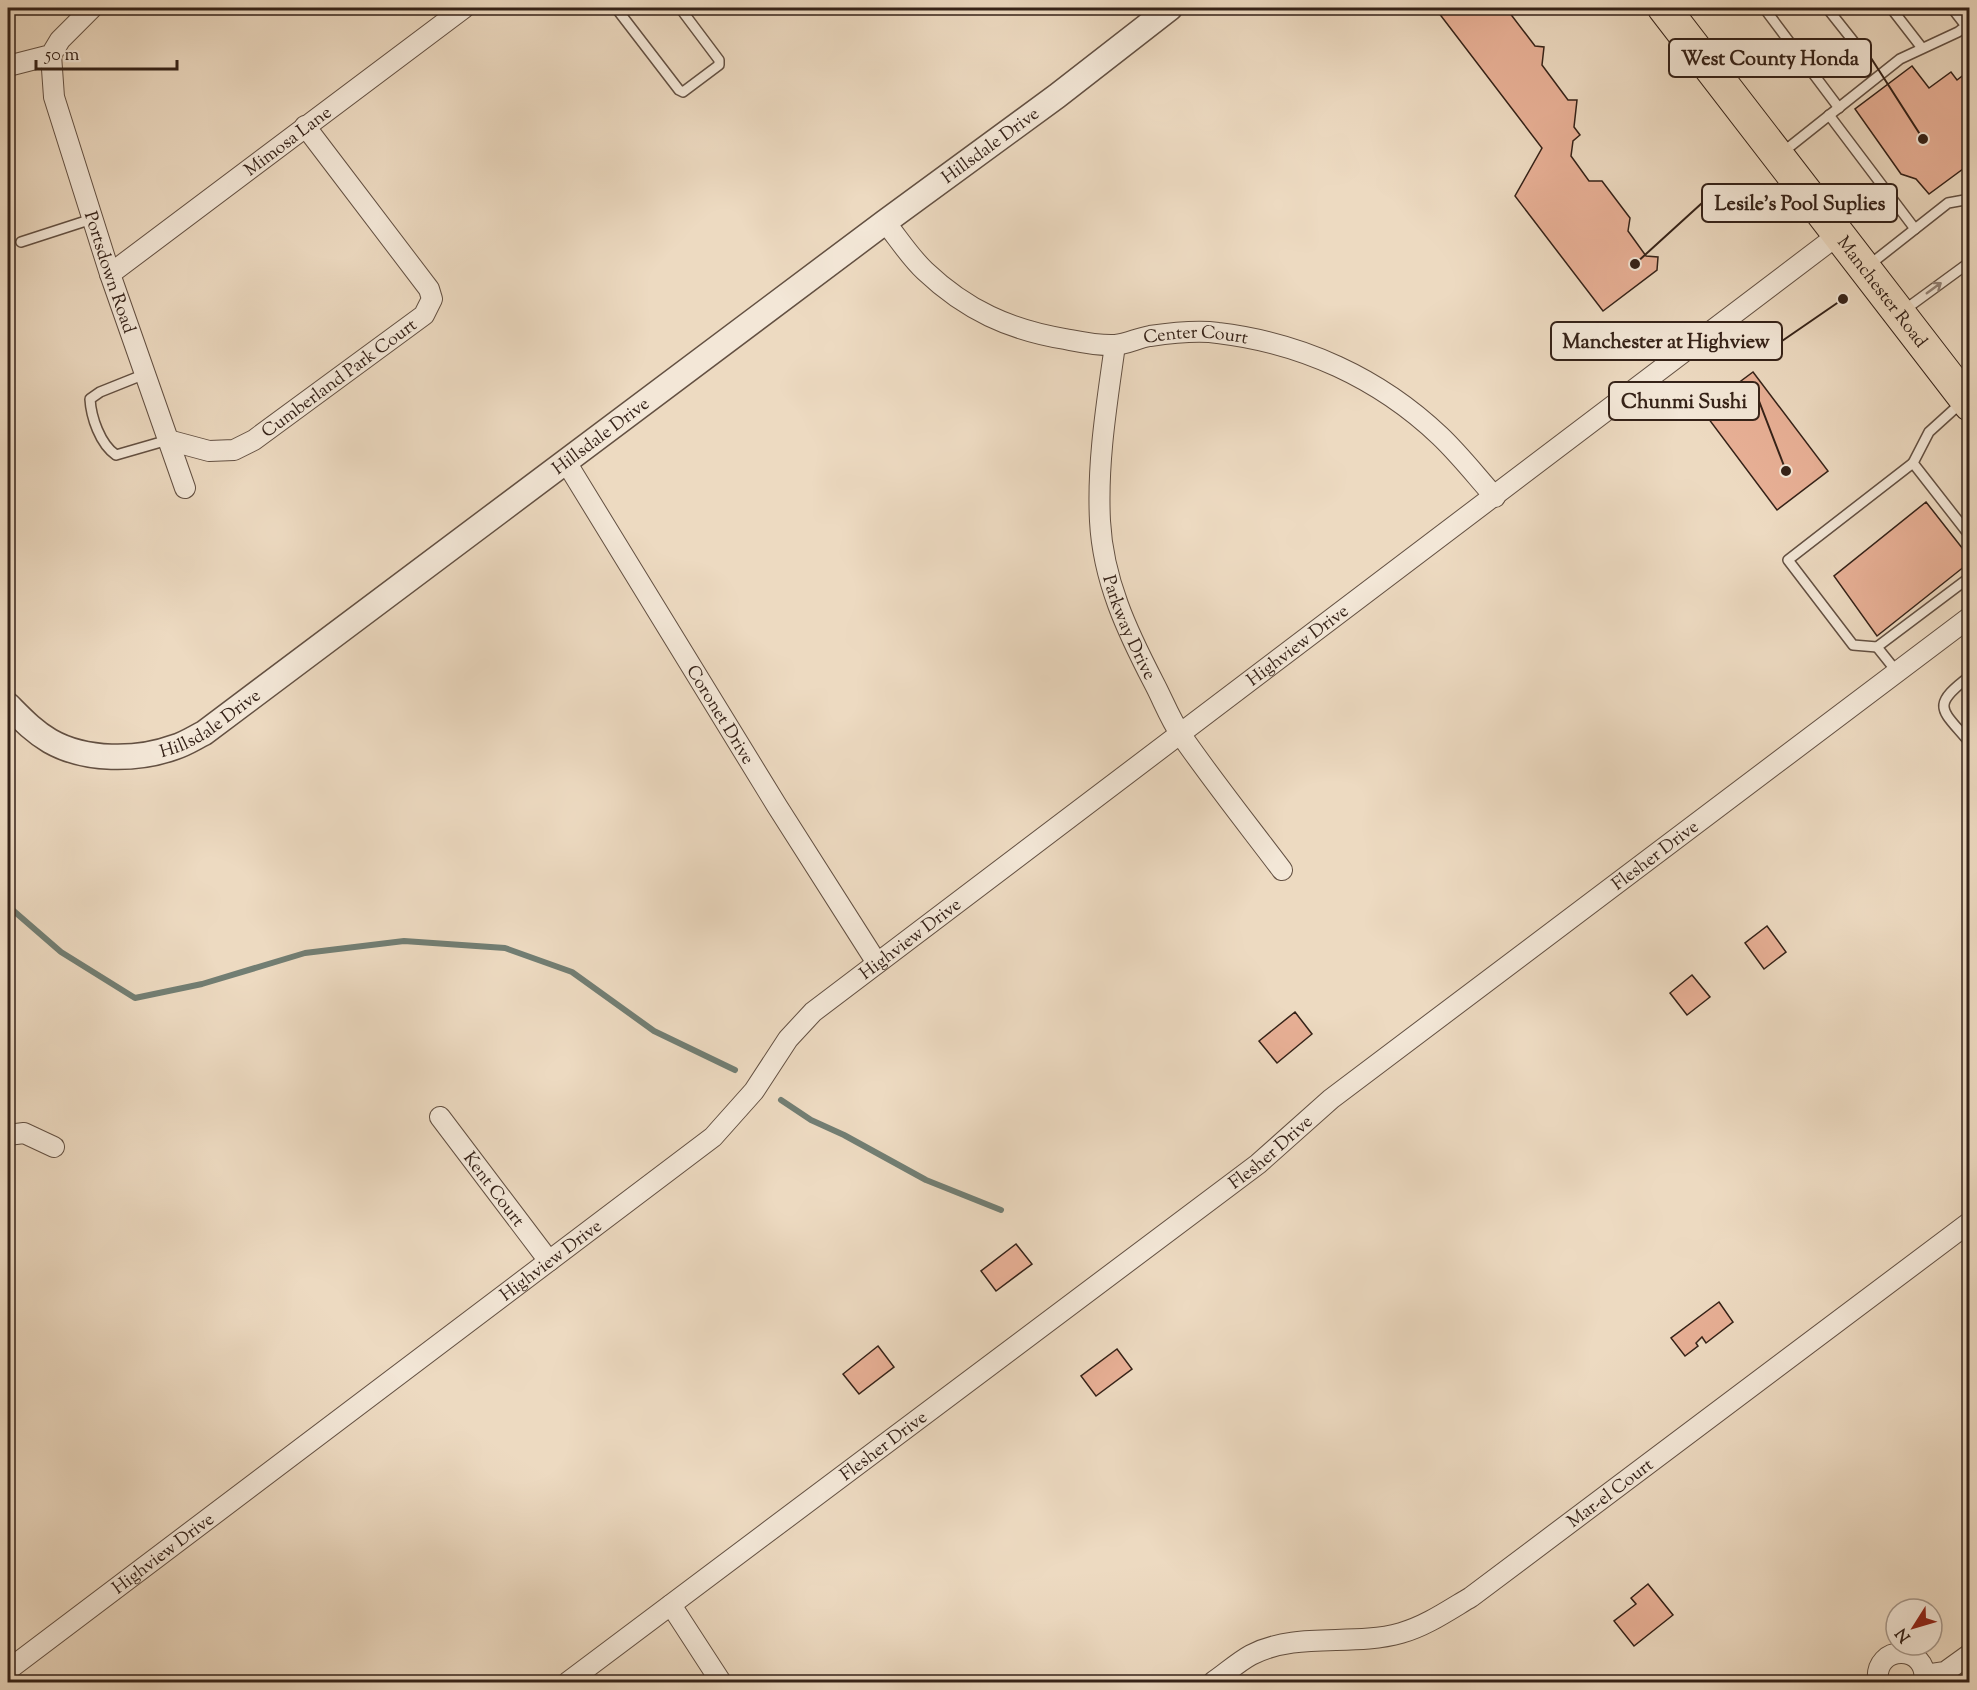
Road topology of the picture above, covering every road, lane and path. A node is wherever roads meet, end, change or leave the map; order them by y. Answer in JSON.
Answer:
{"nodes":[{"id":1,"x":92,"y":8,"type":"edge"},
{"id":2,"x":464,"y":8,"type":"edge"},
{"id":3,"x":616,"y":8,"type":"edge"},
{"id":4,"x":680,"y":8,"type":"edge"},
{"id":5,"x":1170,"y":8,"type":"edge"},
{"id":6,"x":1664,"y":8,"type":"edge"},
{"id":7,"x":1764,"y":8,"type":"edge"},
{"id":8,"x":1827,"y":8,"type":"edge"},
{"id":9,"x":1891,"y":8,"type":"edge"},
{"id":10,"x":1952,"y":8,"type":"edge"},
{"id":11,"x":1968,"y":24,"type":"edge"},
{"id":12,"x":1854,"y":42,"type":"dead end"},
{"id":13,"x":1922,"y":48,"type":"junction"},
{"id":14,"x":51,"y":55,"type":"junction"},
{"id":15,"x":8,"y":66,"type":"edge"},
{"id":16,"x":1839,"y":108,"type":"junction"},
{"id":17,"x":1829,"y":116,"type":"junction"},
{"id":18,"x":305,"y":126,"type":"junction"},
{"id":19,"x":1778,"y":156,"type":"junction"},
{"id":20,"x":1970,"y":199,"type":"edge"},
{"id":21,"x":92,"y":219,"type":"junction"},
{"id":22,"x":885,"y":222,"type":"junction"},
{"id":23,"x":1915,"y":229,"type":"junction"},
{"id":24,"x":1838,"y":236,"type":"junction"},
{"id":25,"x":21,"y":242,"type":"dead end"},
{"id":26,"x":1970,"y":262,"type":"edge"},
{"id":27,"x":1864,"y":269,"type":"junction"},
{"id":28,"x":110,"y":274,"type":"junction"},
{"id":29,"x":1899,"y":314,"type":"junction"},
{"id":30,"x":1115,"y":345,"type":"junction"},
{"id":31,"x":145,"y":374,"type":"junction"},
{"id":32,"x":1967,"y":402,"type":"edge"},
{"id":33,"x":168,"y":440,"type":"junction"},
{"id":34,"x":566,"y":462,"type":"junction"},
{"id":35,"x":1913,"y":463,"type":"junction"},
{"id":36,"x":185,"y":488,"type":"dead end"},
{"id":37,"x":1495,"y":497,"type":"junction"},
{"id":38,"x":1970,"y":536,"type":"edge"},
{"id":39,"x":1970,"y":577,"type":"edge"},
{"id":40,"x":1970,"y":617,"type":"edge"},
{"id":41,"x":1877,"y":647,"type":"junction"},
{"id":42,"x":1897,"y":672,"type":"junction"},
{"id":43,"x":1970,"y":676,"type":"edge"},
{"id":44,"x":8,"y":705,"type":"edge"},
{"id":45,"x":1180,"y":734,"type":"junction"},
{"id":46,"x":1970,"y":743,"type":"edge"},
{"id":47,"x":1282,"y":870,"type":"dead end"},
{"id":48,"x":877,"y":963,"type":"junction"},
{"id":49,"x":440,"y":1117,"type":"dead end"},
{"id":50,"x":8,"y":1135,"type":"edge"},
{"id":51,"x":54,"y":1147,"type":"dead end"},
{"id":52,"x":1970,"y":1222,"type":"edge"},
{"id":53,"x":549,"y":1261,"type":"junction"},
{"id":54,"x":671,"y":1605,"type":"junction"},
{"id":55,"x":1970,"y":1654,"type":"edge"},
{"id":56,"x":8,"y":1670,"type":"edge"},
{"id":57,"x":1924,"y":1679,"type":"edge"},
{"id":58,"x":568,"y":1683,"type":"edge"},
{"id":59,"x":722,"y":1683,"type":"edge"},
{"id":60,"x":1213,"y":1683,"type":"edge"},
{"id":61,"x":1878,"y":1683,"type":"edge"}],
"edges":[{"from":1,"to":14,"type":"street"},
{"from":2,"to":18,"type":"street","name":"Mimosa Lane"},
{"from":3,"to":4,"type":"lane"},
{"from":5,"to":22,"type":"street","name":"Hillsdale Drive"},
{"from":6,"to":19,"type":"highway","name":"Manchester Road"},
{"from":7,"to":16,"type":"lane"},
{"from":8,"to":12,"type":"lane"},
{"from":9,"to":13,"type":"lane"},
{"from":10,"to":11,"type":"lane"},
{"from":11,"to":13,"type":"lane"},
{"from":13,"to":16,"type":"lane"},
{"from":14,"to":15,"type":"street"},
{"from":14,"to":21,"type":"street","name":"Portsdown Road"},
{"from":16,"to":17,"type":"lane"},
{"from":17,"to":19,"type":"lane"},
{"from":17,"to":23,"type":"lane"},
{"from":18,"to":28,"type":"street","name":"Mimosa Lane"},
{"from":18,"to":33,"type":"street","name":"Cumberland Park Court"},
{"from":19,"to":24,"type":"highway","name":"Manchester Road"},
{"from":20,"to":23,"type":"lane"},
{"from":21,"to":25,"type":"lane"},
{"from":21,"to":28,"type":"street","name":"Portsdown Road"},
{"from":22,"to":30,"type":"street","name":"Center Court"},
{"from":22,"to":34,"type":"street","name":"Hillsdale Drive"},
{"from":23,"to":27,"type":"lane"},
{"from":24,"to":27,"type":"highway","name":"Manchester Road"},
{"from":24,"to":37,"type":"street","name":"Highview Drive"},
{"from":29,"to":26,"type":"lane","one_way":true},
{"from":27,"to":29,"type":"highway","name":"Manchester Road"},
{"from":28,"to":31,"type":"street","name":"Portsdown Road"},
{"from":29,"to":32,"type":"highway","name":"Manchester Road"},
{"from":30,"to":37,"type":"street","name":"Center Court"},
{"from":30,"to":45,"type":"street","name":"Parkway Drive"},
{"from":31,"to":33,"type":"street","name":"Portsdown Road"},
{"from":31,"to":33,"type":"lane"},
{"from":32,"to":35,"type":"lane"},
{"from":33,"to":36,"type":"street","name":"Portsdown Road"},
{"from":34,"to":44,"type":"street","name":"Hillsdale Drive"},
{"from":34,"to":48,"type":"street","name":"Coronet Drive"},
{"from":35,"to":38,"type":"lane"},
{"from":35,"to":41,"type":"lane"},
{"from":37,"to":45,"type":"street","name":"Highview Drive"},
{"from":39,"to":41,"type":"lane"},
{"from":40,"to":42,"type":"street","name":"Flesher Drive"},
{"from":41,"to":42,"type":"lane"},
{"from":42,"to":54,"type":"street","name":"Flesher Drive"},
{"from":43,"to":46,"type":"lane"},
{"from":45,"to":47,"type":"street","name":"Parkway Drive"},
{"from":45,"to":48,"type":"street","name":"Highview Drive"},
{"from":48,"to":53,"type":"street","name":"Highview Drive"},
{"from":49,"to":53,"type":"street","name":"Kent Court"},
{"from":50,"to":51,"type":"street"},
{"from":52,"to":60,"type":"street","name":"Mar-el Court"},
{"from":53,"to":56,"type":"street","name":"Highview Drive"},
{"from":54,"to":58,"type":"street","name":"Flesher Drive"},
{"from":54,"to":59,"type":"street"},
{"from":55,"to":57,"type":"street"},
{"from":57,"to":61,"type":"street"}]}
